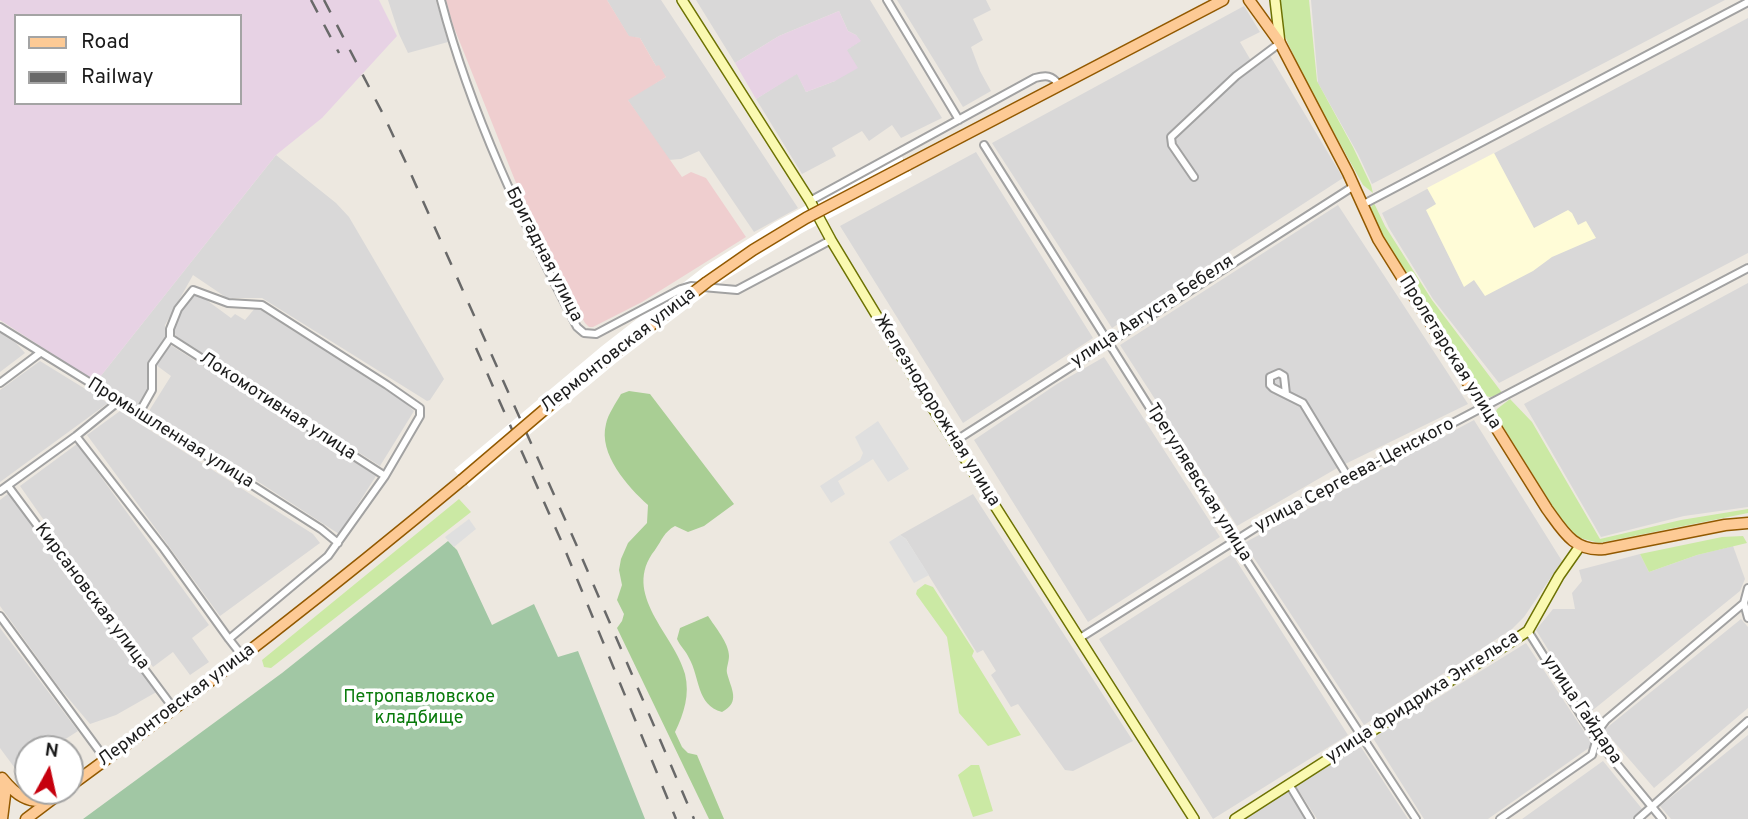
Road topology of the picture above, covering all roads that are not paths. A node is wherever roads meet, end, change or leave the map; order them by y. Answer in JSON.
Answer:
{"nodes":[{"id":1,"x":441,"y":0,"type":"edge"},
{"id":2,"x":682,"y":0,"type":"edge"},
{"id":3,"x":887,"y":0,"type":"edge"},
{"id":4,"x":1202,"y":0,"type":"edge"},
{"id":5,"x":1223,"y":0,"type":"edge"},
{"id":6,"x":1249,"y":0,"type":"edge"},
{"id":7,"x":1275,"y":0,"type":"edge"},
{"id":8,"x":1748,"y":2,"type":"edge"},
{"id":9,"x":1188,"y":18,"type":"junction"},
{"id":10,"x":1280,"y":43,"type":"junction"},
{"id":11,"x":1059,"y":85,"type":"junction"},
{"id":12,"x":959,"y":121,"type":"junction"},
{"id":13,"x":984,"y":145,"type":"dead end"},
{"id":14,"x":1194,"y":177,"type":"dead end"},
{"id":15,"x":1354,"y":186,"type":"junction"},
{"id":16,"x":810,"y":201,"type":"junction"},
{"id":17,"x":1362,"y":205,"type":"junction"},
{"id":18,"x":831,"y":240,"type":"junction"},
{"id":19,"x":1748,"y":268,"type":"edge"},
{"id":20,"x":0,"y":327,"type":"edge"},
{"id":21,"x":170,"y":338,"type":"junction"},
{"id":22,"x":1108,"y":341,"type":"junction"},
{"id":23,"x":40,"y":353,"type":"junction"},
{"id":24,"x":0,"y":383,"type":"edge"},
{"id":25,"x":1286,"y":394,"type":"dead end"},
{"id":26,"x":119,"y":401,"type":"junction"},
{"id":27,"x":1483,"y":408,"type":"junction"},
{"id":28,"x":139,"y":412,"type":"junction"},
{"id":29,"x":76,"y":436,"type":"junction"},
{"id":30,"x":955,"y":441,"type":"junction"},
{"id":31,"x":385,"y":476,"type":"junction"},
{"id":32,"x":1348,"y":477,"type":"junction"},
{"id":33,"x":8,"y":486,"type":"junction"},
{"id":34,"x":0,"y":491,"type":"edge"},
{"id":35,"x":1748,"y":523,"type":"edge"},
{"id":36,"x":1235,"y":542,"type":"junction"},
{"id":37,"x":338,"y":543,"type":"junction"},
{"id":38,"x":1580,"y":546,"type":"junction"},
{"id":39,"x":1748,"y":588,"type":"edge"},
{"id":40,"x":1744,"y":603,"type":"junction"},
{"id":41,"x":0,"y":616,"type":"edge"},
{"id":42,"x":1748,"y":618,"type":"edge"},
{"id":43,"x":1528,"y":631,"type":"junction"},
{"id":44,"x":1080,"y":638,"type":"junction"},
{"id":45,"x":229,"y":639,"type":"junction"},
{"id":46,"x":243,"y":657,"type":"junction"},
{"id":47,"x":174,"y":709,"type":"junction"},
{"id":48,"x":1748,"y":721,"type":"edge"},
{"id":49,"x":1362,"y":737,"type":"junction"},
{"id":50,"x":1597,"y":740,"type":"junction"},
{"id":51,"x":106,"y":760,"type":"junction"},
{"id":52,"x":84,"y":776,"type":"edge"},
{"id":53,"x":1,"y":777,"type":"edge"},
{"id":54,"x":1289,"y":784,"type":"junction"},
{"id":55,"x":14,"y":792,"type":"edge"},
{"id":56,"x":44,"y":805,"type":"edge"},
{"id":57,"x":1653,"y":807,"type":"junction"},
{"id":58,"x":2,"y":819,"type":"edge"},
{"id":59,"x":26,"y":819,"type":"edge"},
{"id":60,"x":1194,"y":819,"type":"edge"},
{"id":61,"x":1235,"y":819,"type":"edge"},
{"id":62,"x":1310,"y":819,"type":"edge"},
{"id":63,"x":1416,"y":819,"type":"edge"},
{"id":64,"x":1500,"y":819,"type":"edge"},
{"id":65,"x":1637,"y":819,"type":"edge"},
{"id":66,"x":1662,"y":819,"type":"edge"}],
"edges":[{"from":1,"to":18,"type":"street","name":"Бригадная улица"},
{"from":2,"to":16,"type":"street","name":"Железнодорожная улица"},
{"from":3,"to":12,"type":"street"},
{"from":4,"to":9,"type":"main road"},
{"from":5,"to":9,"type":"main road","name":"Лермонтовская улица"},
{"from":6,"to":10,"type":"main road","name":"Пролетарская улица"},
{"from":7,"to":10,"type":"street"},
{"from":8,"to":17,"type":"street"},
{"from":9,"to":11,"type":"main road","name":"Лермонтовская улица"},
{"from":10,"to":14,"type":"street"},
{"from":10,"to":15,"type":"main road","name":"Пролетарская улица"},
{"from":11,"to":12,"type":"street"},
{"from":11,"to":46,"type":"main road","name":"Лермонтовская улица","bridge":true},
{"from":12,"to":16,"type":"street"},
{"from":13,"to":22,"type":"street","name":"Трегуляевская улица"},
{"from":15,"to":17,"type":"main road","name":"Пролетарская улица"},
{"from":15,"to":22,"type":"street","name":"улица Августа Бебеля"},
{"from":16,"to":18,"type":"street","name":"Железнодорожная улица"},
{"from":17,"to":27,"type":"main road","name":"Пролетарская улица"},
{"from":18,"to":30,"type":"street","name":"Железнодорожная улица"},
{"from":19,"to":27,"type":"street","name":"улица Сергеева-Ценского"},
{"from":20,"to":23,"type":"street","name":"Промышленная улица"},
{"from":21,"to":28,"type":"street"},
{"from":21,"to":31,"type":"street","name":"Локомотивная улица"},
{"from":21,"to":31,"type":"street"},
{"from":22,"to":30,"type":"street","name":"улица Августа Бебеля"},
{"from":22,"to":36,"type":"street","name":"Трегуляевская улица"},
{"from":23,"to":24,"type":"street"},
{"from":23,"to":26,"type":"street","name":"Промышленная улица"},
{"from":25,"to":32,"type":"street"},
{"from":26,"to":28,"type":"street","name":"Промышленная улица"},
{"from":26,"to":29,"type":"street"},
{"from":27,"to":32,"type":"street","name":"улица Сергеева-Ценского"},
{"from":27,"to":38,"type":"main road","name":"Пролетарская улица"},
{"from":28,"to":37,"type":"street","name":"Промышленная улица"},
{"from":29,"to":33,"type":"street"},
{"from":29,"to":45,"type":"street"},
{"from":30,"to":44,"type":"street","name":"Железнодорожная улица"},
{"from":31,"to":37,"type":"street"},
{"from":32,"to":36,"type":"street","name":"улица Сергеева-Ценского"},
{"from":33,"to":34,"type":"street"},
{"from":33,"to":47,"type":"street","name":"Кирсановская улица"},
{"from":35,"to":38,"type":"main road"},
{"from":36,"to":44,"type":"street","name":"улица Сергеева-Ценского"},
{"from":36,"to":49,"type":"street","name":"Трегуляевская улица"},
{"from":37,"to":45,"type":"street"},
{"from":38,"to":43,"type":"street","name":"улица Фридриха Энгельса"},
{"from":39,"to":40,"type":"street"},
{"from":40,"to":42,"type":"street"},
{"from":40,"to":50,"type":"street"},
{"from":41,"to":51,"type":"street"},
{"from":43,"to":49,"type":"street","name":"улица Фридриха Энгельса"},
{"from":43,"to":50,"type":"street","name":"улица Гайдара"},
{"from":44,"to":60,"type":"street","name":"Железнодорожная улица"},
{"from":45,"to":46,"type":"street"},
{"from":46,"to":47,"type":"main road","name":"Лермонтовская улица"},
{"from":47,"to":51,"type":"main road","name":"Лермонтовская улица"},
{"from":48,"to":57,"type":"street"},
{"from":49,"to":54,"type":"street","name":"улица Фридриха Энгельса"},
{"from":49,"to":63,"type":"street","name":"Трегуляевская улица"},
{"from":50,"to":57,"type":"street","name":"улица Гайдара"},
{"from":50,"to":64,"type":"street"},
{"from":51,"to":52,"type":"main road","name":"Лермонтовская улица"},
{"from":53,"to":55,"type":"main road"},
{"from":53,"to":58,"type":"main road"},
{"from":54,"to":61,"type":"street","name":"улица Фридриха Энгельса"},
{"from":54,"to":62,"type":"street"},
{"from":56,"to":59,"type":"main road"},
{"from":57,"to":65,"type":"street"},
{"from":57,"to":66,"type":"street","name":"улица Гайдара"}]}
